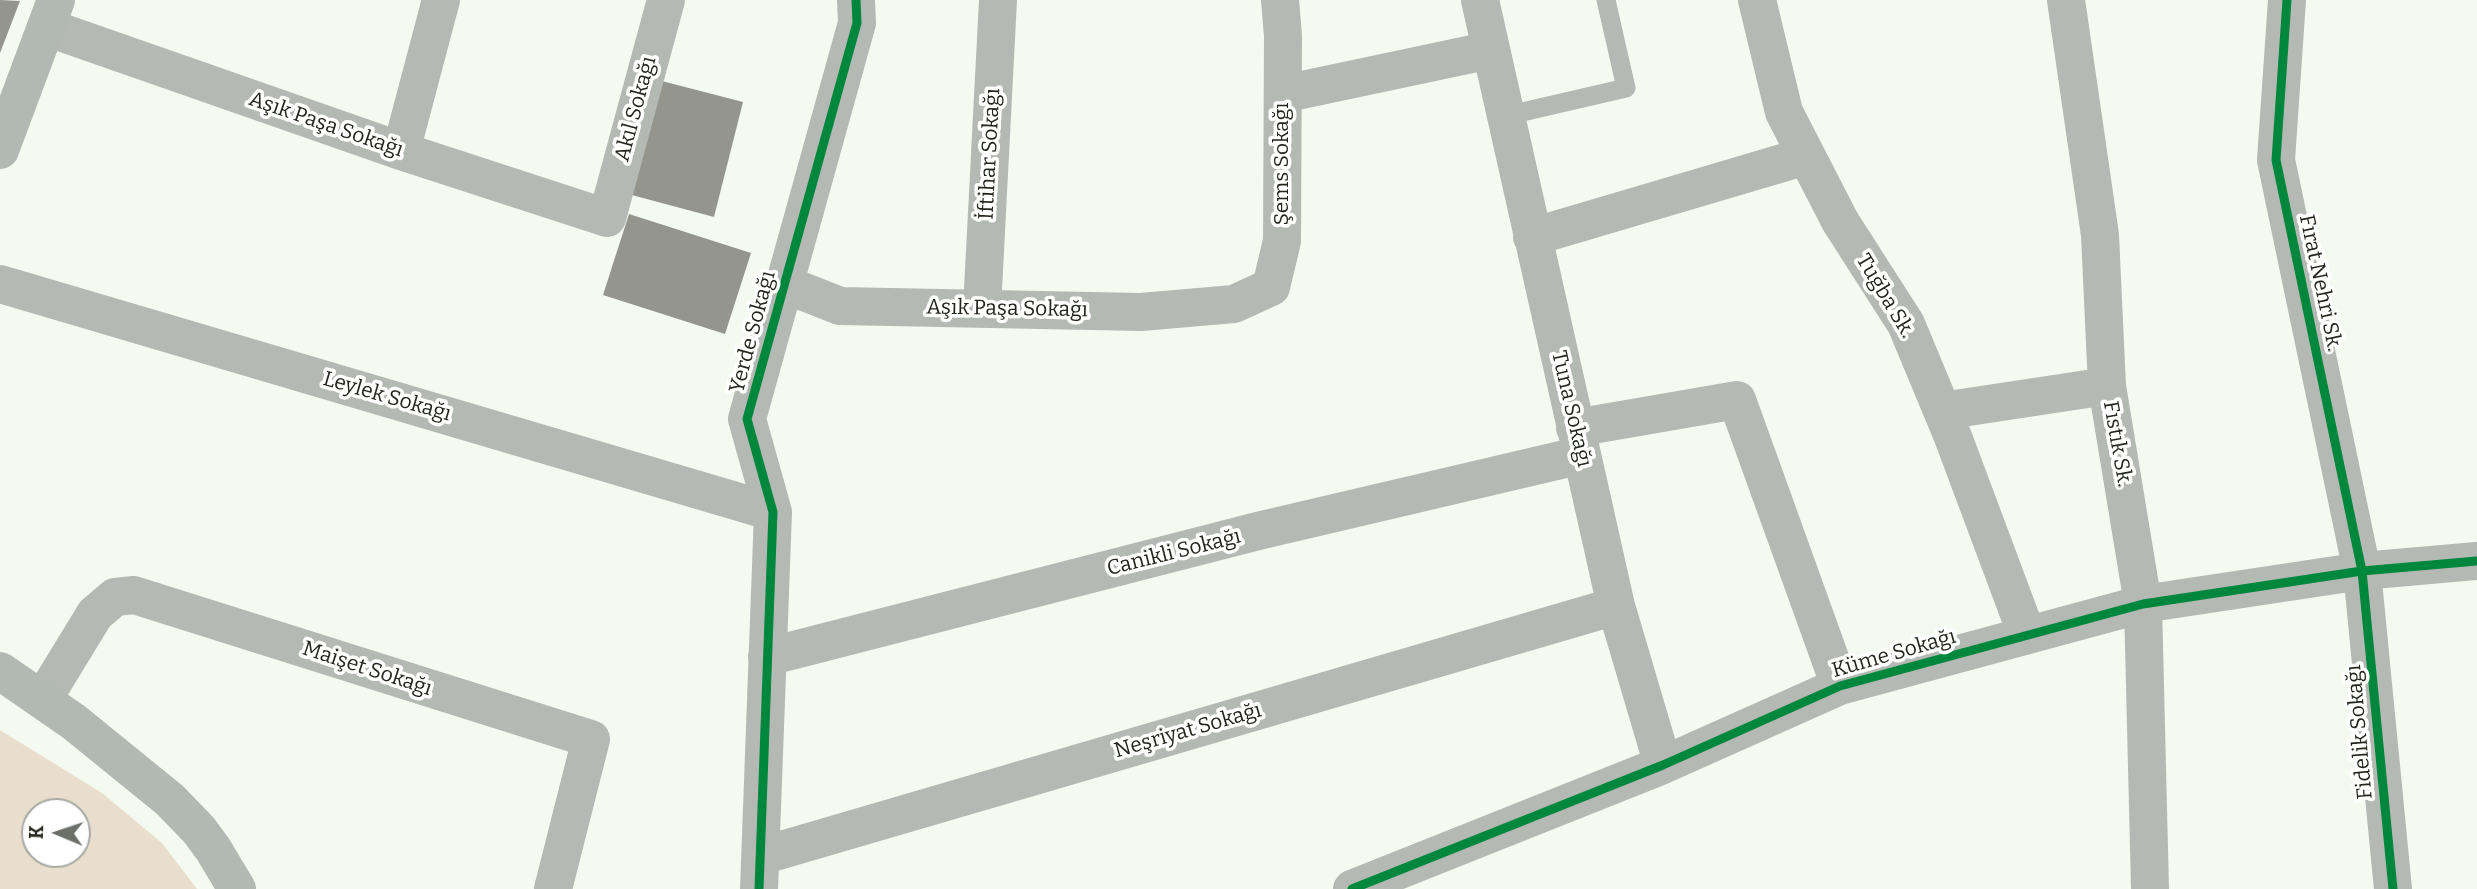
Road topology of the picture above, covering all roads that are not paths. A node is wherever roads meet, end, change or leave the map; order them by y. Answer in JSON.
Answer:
{"nodes":[{"id":1,"x":441,"y":0,"type":"edge"},
{"id":2,"x":666,"y":0,"type":"edge"},
{"id":3,"x":856,"y":0,"type":"edge"},
{"id":4,"x":998,"y":0,"type":"edge"},
{"id":5,"x":1280,"y":0,"type":"edge"},
{"id":6,"x":1480,"y":0,"type":"edge"},
{"id":7,"x":1606,"y":0,"type":"edge"},
{"id":8,"x":1757,"y":0,"type":"edge"},
{"id":9,"x":2066,"y":0,"type":"edge"},
{"id":10,"x":2287,"y":0,"type":"edge"},
{"id":11,"x":51,"y":14,"type":"edge"},
{"id":12,"x":1490,"y":50,"type":"junction"},
{"id":13,"x":1283,"y":94,"type":"junction"},
{"id":14,"x":1505,"y":116,"type":"junction"},
{"id":15,"x":0,"y":150,"type":"edge"},
{"id":16,"x":401,"y":151,"type":"junction"},
{"id":17,"x":1806,"y":156,"type":"junction"},
{"id":18,"x":607,"y":218,"type":"joint"},
{"id":19,"x":1532,"y":237,"type":"junction"},
{"id":20,"x":0,"y":284,"type":"edge"},
{"id":21,"x":784,"y":284,"type":"junction"},
{"id":22,"x":1234,"y":304,"type":"joint"},
{"id":23,"x":982,"y":309,"type":"junction"},
{"id":24,"x":2107,"y":386,"type":"junction"},
{"id":25,"x":1942,"y":411,"type":"junction"},
{"id":26,"x":1578,"y":441,"type":"junction"},
{"id":27,"x":773,"y":512,"type":"junction"},
{"id":28,"x":2477,"y":561,"type":"edge"},
{"id":29,"x":2362,"y":571,"type":"junction"},
{"id":30,"x":2143,"y":604,"type":"junction"},
{"id":31,"x":1616,"y":606,"type":"junction"},
{"id":32,"x":2027,"y":635,"type":"junction"},
{"id":33,"x":768,"y":657,"type":"junction"},
{"id":34,"x":0,"y":671,"type":"edge"},
{"id":35,"x":1840,"y":686,"type":"junction"},
{"id":36,"x":43,"y":699,"type":"junction"},
{"id":37,"x":0,"y":701,"type":"edge"},
{"id":38,"x":1663,"y":765,"type":"junction"},
{"id":39,"x":151,"y":785,"type":"junction"},
{"id":40,"x":760,"y":873,"type":"edge"},
{"id":41,"x":1376,"y":885,"type":"edge"},
{"id":42,"x":237,"y":889,"type":"edge"},
{"id":43,"x":553,"y":889,"type":"edge"},
{"id":44,"x":2150,"y":889,"type":"edge"},
{"id":45,"x":2393,"y":889,"type":"edge"}],
"edges":[{"from":1,"to":16,"type":"street"},
{"from":2,"to":18,"type":"street","name":"Akıl Sokağı"},
{"from":3,"to":21,"type":"street","name":"Yerde Sokağı"},
{"from":4,"to":23,"type":"street","name":"İftihar Sokağı"},
{"from":5,"to":13,"type":"street","name":"Şems Sokağı"},
{"from":6,"to":12,"type":"street","name":"Tuna Sokağı"},
{"from":7,"to":14,"type":"lane"},
{"from":8,"to":17,"type":"street","name":"Tuğba Sk."},
{"from":9,"to":24,"type":"street","name":"Fıstık Sk."},
{"from":10,"to":29,"type":"street","name":"Fırat Nehri Sk."},
{"from":11,"to":15,"type":"street"},
{"from":11,"to":16,"type":"street","name":"Aşık Paşa Sokağı"},
{"from":12,"to":13,"type":"street"},
{"from":12,"to":14,"type":"street","name":"Tuna Sokağı"},
{"from":13,"to":22,"type":"street","name":"Şems Sokağı"},
{"from":14,"to":19,"type":"street","name":"Tuna Sokağı"},
{"from":16,"to":18,"type":"street","name":"Aşık Paşa Sokağı"},
{"from":17,"to":19,"type":"street"},
{"from":17,"to":25,"type":"street","name":"Tuğba Sk."},
{"from":19,"to":26,"type":"street","name":"Tuna Sokağı"},
{"from":20,"to":27,"type":"street","name":"Leylek Sokağı"},
{"from":21,"to":23,"type":"street","name":"Aşık Paşa Sokağı"},
{"from":21,"to":27,"type":"street","name":"Yerde Sokağı"},
{"from":22,"to":23,"type":"street","name":"Aşık Paşa Sokağı"},
{"from":24,"to":25,"type":"street"},
{"from":24,"to":30,"type":"street","name":"Fıstık Sk."},
{"from":25,"to":32,"type":"street","name":"Tuğba Sk."},
{"from":26,"to":31,"type":"street","name":"Tuna Sokağı"},
{"from":26,"to":33,"type":"street","name":"Canikli Sokağı"},
{"from":26,"to":35,"type":"street","name":"Canikli Sokağı"},
{"from":27,"to":33,"type":"street","name":"Yerde Sokağı"},
{"from":28,"to":29,"type":"street","name":"Küme Sokağı"},
{"from":29,"to":30,"type":"street","name":"Küme Sokağı"},
{"from":29,"to":45,"type":"street","name":"Fidelik Sokağı"},
{"from":30,"to":32,"type":"street","name":"Küme Sokağı"},
{"from":30,"to":44,"type":"street","name":"Fıstık Sk."},
{"from":31,"to":38,"type":"street","name":"Tuna Sokağı"},
{"from":31,"to":40,"type":"street","name":"Neşriyat Sokağı"},
{"from":32,"to":35,"type":"street","name":"Küme Sokağı"},
{"from":33,"to":40,"type":"street","name":"Yerde Sokağı"},
{"from":34,"to":36,"type":"street"},
{"from":35,"to":38,"type":"street","name":"Küme Sokağı"},
{"from":36,"to":39,"type":"street"},
{"from":36,"to":43,"type":"street","name":"Maişet Sokağı"},
{"from":37,"to":39,"type":"street"},
{"from":38,"to":41,"type":"street","name":"Küme Sokağı"},
{"from":39,"to":42,"type":"street"}]}
